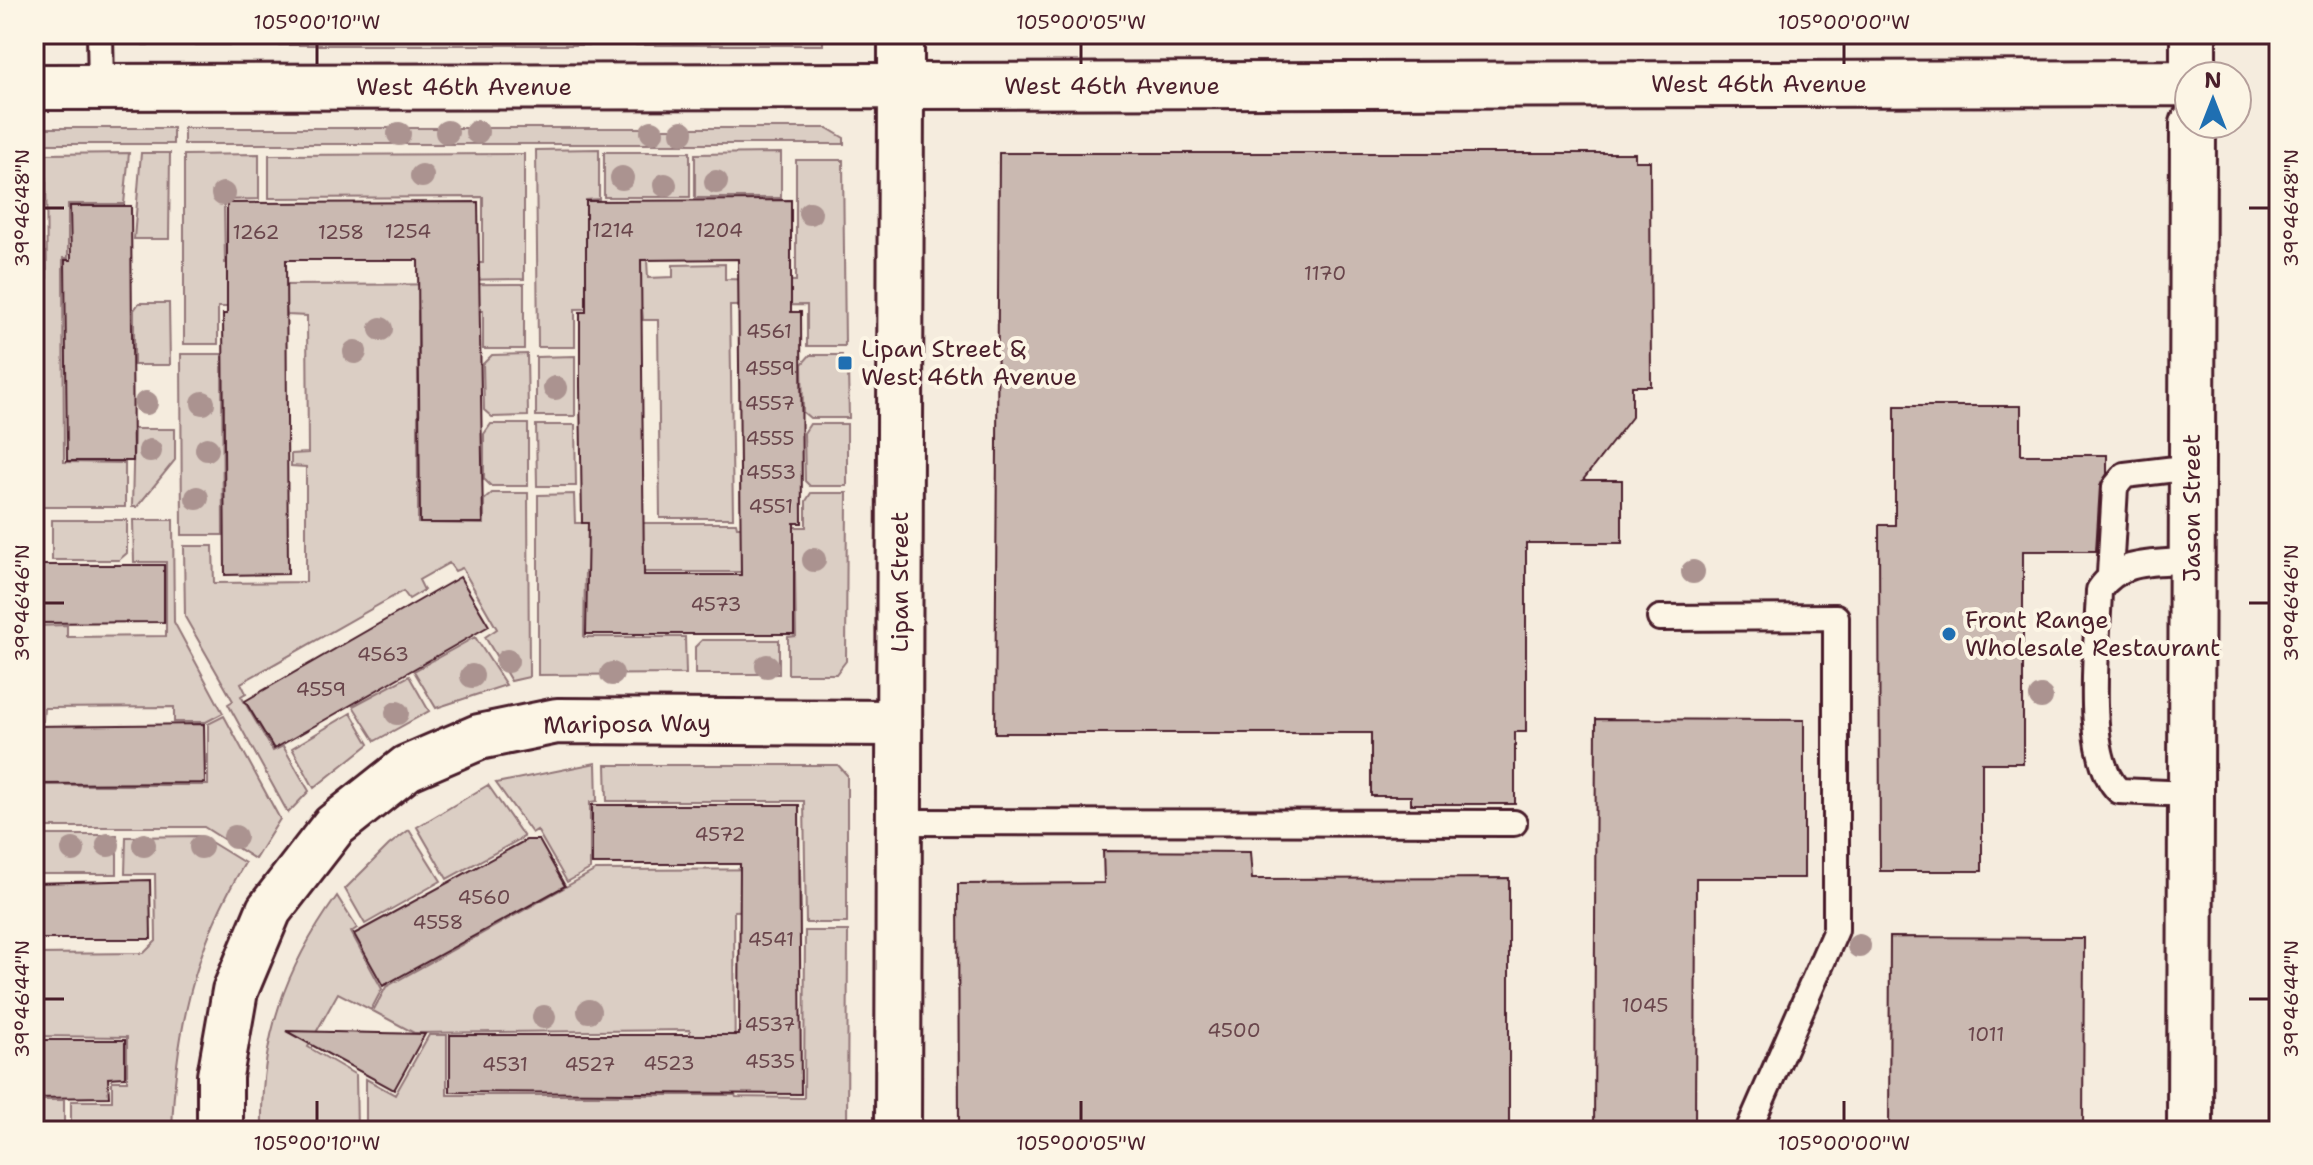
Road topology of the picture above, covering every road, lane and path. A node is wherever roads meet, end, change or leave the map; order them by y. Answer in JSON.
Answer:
{"nodes":[{"id":1,"x":100,"y":34,"type":"edge"},
{"id":2,"x":901,"y":34,"type":"edge"},
{"id":3,"x":2193,"y":34,"type":"edge"},
{"id":4,"x":2193,"y":60,"type":"edge"},
{"id":5,"x":2173,"y":83,"type":"edge"},
{"id":6,"x":901,"y":86,"type":"junction"},
{"id":7,"x":34,"y":87,"type":"edge"},
{"id":8,"x":101,"y":87,"type":"junction"},
{"id":9,"x":2193,"y":140,"type":"edge"},
{"id":10,"x":2192,"y":467,"type":"junction"},
{"id":11,"x":2192,"y":560,"type":"junction"},
{"id":12,"x":2110,"y":574,"type":"junction"},
{"id":13,"x":1660,"y":618,"type":"dead end"},
{"id":14,"x":899,"y":723,"type":"junction"},
{"id":15,"x":2191,"y":794,"type":"junction"},
{"id":16,"x":899,"y":822,"type":"junction"},
{"id":17,"x":1514,"y":823,"type":"dead end"},
{"id":18,"x":220,"y":1131,"type":"edge"},
{"id":19,"x":898,"y":1131,"type":"edge"},
{"id":20,"x":1748,"y":1131,"type":"edge"},
{"id":21,"x":2190,"y":1131,"type":"edge"}],
"edges":[{"from":1,"to":8,"type":"lane"},
{"from":2,"to":6,"type":"street","name":"Lipan Street"},
{"from":3,"to":4,"type":"street"},
{"from":5,"to":6,"type":"street","name":"West 46th Avenue"},
{"from":6,"to":8,"type":"street","name":"West 46th Avenue"},
{"from":6,"to":14,"type":"street","name":"Lipan Street"},
{"from":7,"to":8,"type":"street","name":"West 46th Avenue"},
{"from":9,"to":10,"type":"street","name":"Jason Street"},
{"from":10,"to":11,"type":"street","name":"Jason Street"},
{"from":10,"to":12,"type":"lane"},
{"from":11,"to":12,"type":"lane"},
{"from":11,"to":15,"type":"street","name":"Jason Street"},
{"from":12,"to":15,"type":"lane"},
{"from":13,"to":20,"type":"lane"},
{"from":14,"to":16,"type":"street","name":"Lipan Street"},
{"from":14,"to":18,"type":"street","name":"Mariposa Way"},
{"from":15,"to":21,"type":"street","name":"Jason Street"},
{"from":16,"to":17,"type":"lane"},
{"from":16,"to":19,"type":"street","name":"Lipan Street"}]}
